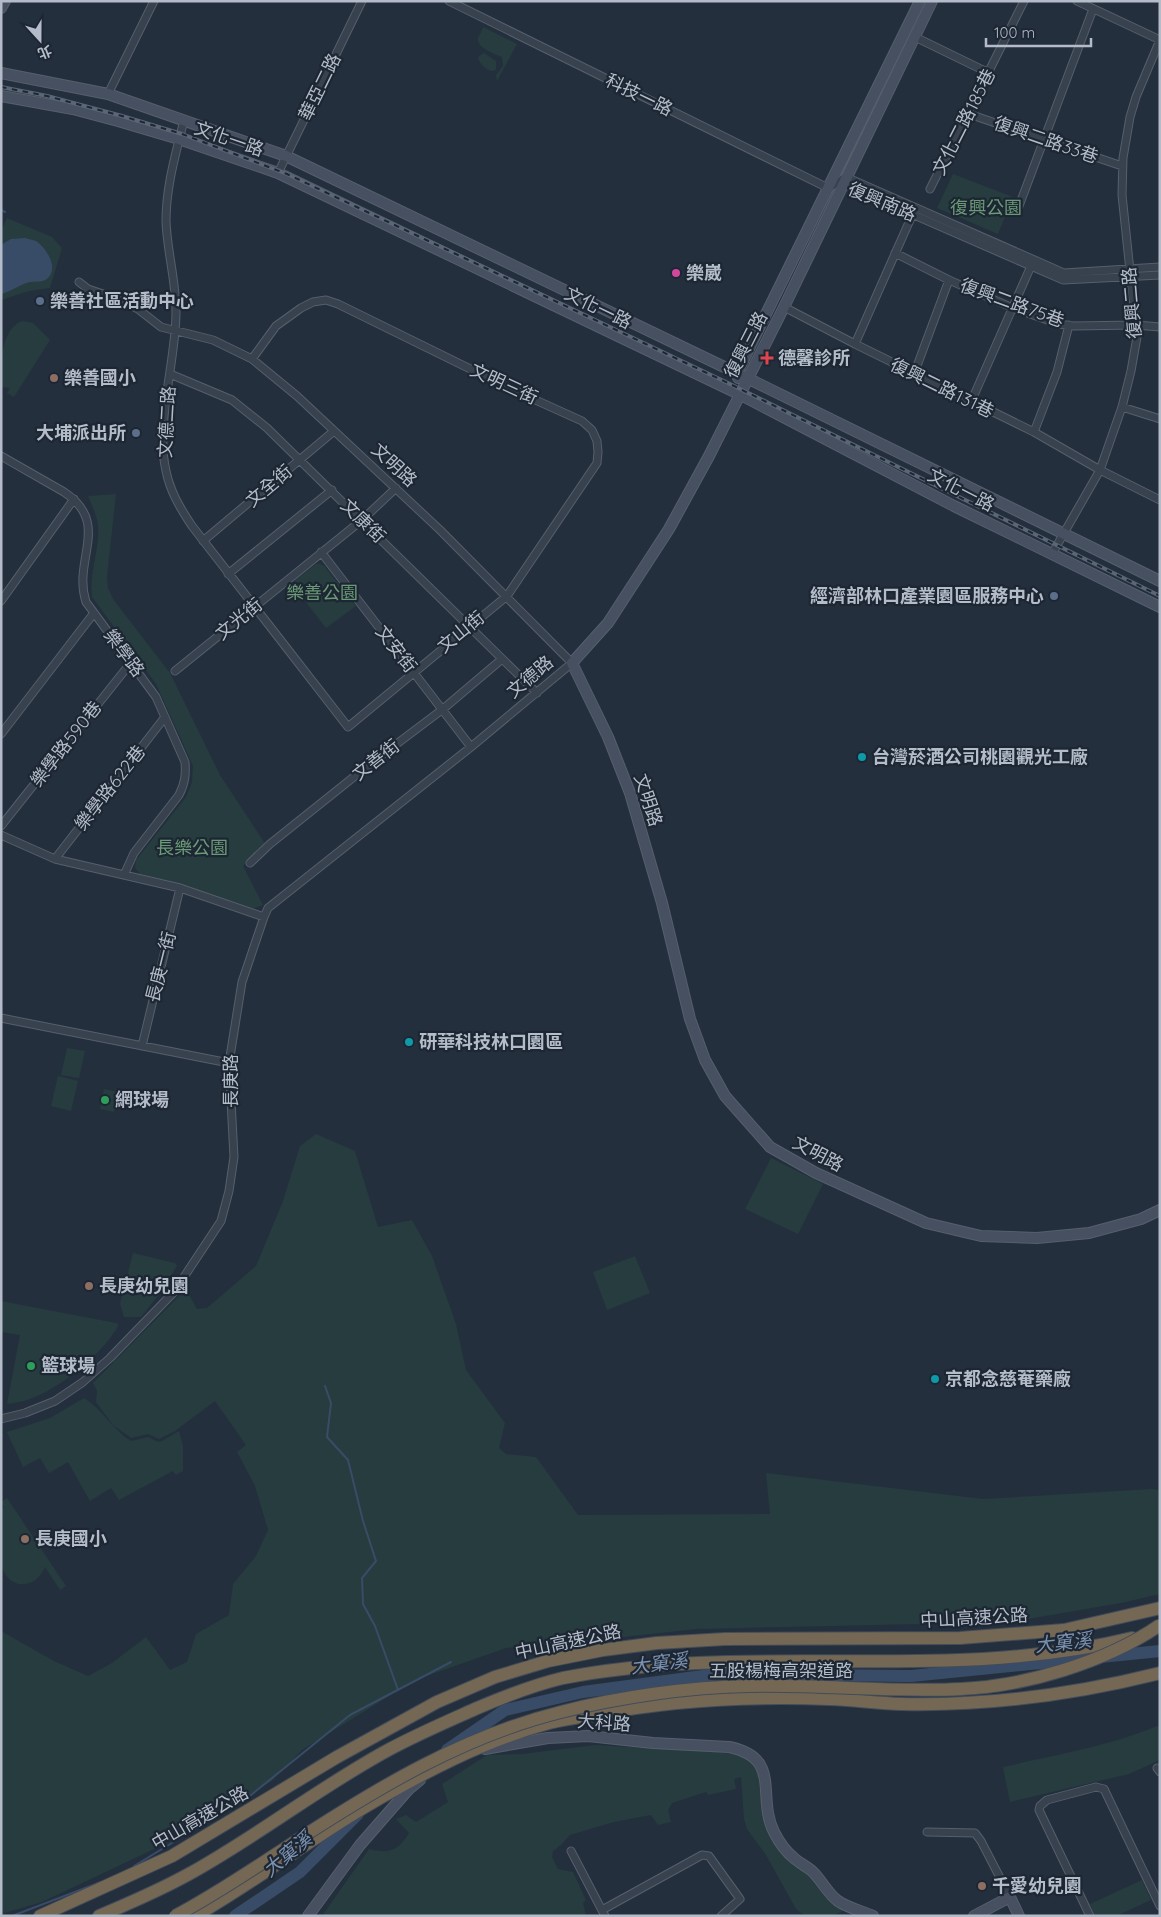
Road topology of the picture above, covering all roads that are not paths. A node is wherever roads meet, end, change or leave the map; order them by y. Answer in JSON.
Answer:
{"nodes":[{"id":1,"x":5,"y":1,"type":"edge"},
{"id":2,"x":154,"y":1,"type":"edge"},
{"id":3,"x":362,"y":1,"type":"edge"},
{"id":4,"x":449,"y":1,"type":"edge"},
{"id":5,"x":920,"y":1,"type":"edge"},
{"id":6,"x":932,"y":1,"type":"edge"},
{"id":7,"x":1024,"y":1,"type":"edge"},
{"id":8,"x":1076,"y":1,"type":"edge"},
{"id":9,"x":1,"y":8,"type":"edge"},
{"id":10,"x":1093,"y":9,"type":"junction"},
{"id":11,"x":915,"y":37,"type":"junction"},
{"id":12,"x":1160,"y":40,"type":"edge"},
{"id":13,"x":1,"y":73,"type":"edge"},
{"id":14,"x":989,"y":73,"type":"junction"},
{"id":15,"x":108,"y":94,"type":"junction"},
{"id":16,"x":1,"y":96,"type":"edge"},
{"id":17,"x":874,"y":96,"type":"junction"},
{"id":18,"x":884,"y":101,"type":"junction"},
{"id":19,"x":969,"y":114,"type":"junction"},
{"id":20,"x":184,"y":120,"type":"junction"},
{"id":21,"x":179,"y":139,"type":"junction"},
{"id":22,"x":1043,"y":140,"type":"junction"},
{"id":23,"x":286,"y":156,"type":"junction"},
{"id":24,"x":1122,"y":166,"type":"junction"},
{"id":25,"x":278,"y":172,"type":"junction"},
{"id":26,"x":844,"y":180,"type":"junction"},
{"id":27,"x":828,"y":188,"type":"junction"},
{"id":28,"x":930,"y":189,"type":"dead end"},
{"id":29,"x":916,"y":206,"type":"junction"},
{"id":30,"x":1019,"y":206,"type":"dead end"},
{"id":31,"x":912,"y":215,"type":"junction"},
{"id":32,"x":895,"y":253,"type":"junction"},
{"id":33,"x":1031,"y":266,"type":"junction"},
{"id":34,"x":1160,"y":267,"type":"edge"},
{"id":35,"x":1130,"y":273,"type":"junction"},
{"id":36,"x":1104,"y":274,"type":"junction"},
{"id":37,"x":1160,"y":275,"type":"edge"},
{"id":38,"x":949,"y":280,"type":"junction"},
{"id":39,"x":79,"y":282,"type":"dead end"},
{"id":40,"x":784,"y":307,"type":"junction"},
{"id":41,"x":1013,"y":308,"type":"junction"},
{"id":42,"x":1136,"y":324,"type":"junction"},
{"id":43,"x":1069,"y":325,"type":"junction"},
{"id":44,"x":1160,"y":327,"type":"edge"},
{"id":45,"x":175,"y":330,"type":"junction"},
{"id":46,"x":854,"y":344,"type":"junction"},
{"id":47,"x":252,"y":359,"type":"junction"},
{"id":48,"x":170,"y":374,"type":"junction"},
{"id":49,"x":914,"y":374,"type":"junction"},
{"id":50,"x":742,"y":376,"type":"junction"},
{"id":51,"x":739,"y":394,"type":"junction"},
{"id":52,"x":971,"y":402,"type":"junction"},
{"id":53,"x":1122,"y":407,"type":"junction"},
{"id":54,"x":1160,"y":419,"type":"edge"},
{"id":55,"x":334,"y":431,"type":"junction"},
{"id":56,"x":1034,"y":432,"type":"junction"},
{"id":57,"x":1,"y":456,"type":"edge"},
{"id":58,"x":300,"y":460,"type":"junction"},
{"id":59,"x":1100,"y":470,"type":"junction"},
{"id":60,"x":396,"y":488,"type":"junction"},
{"id":61,"x":332,"y":490,"type":"junction"},
{"id":62,"x":74,"y":499,"type":"junction"},
{"id":63,"x":1160,"y":500,"type":"edge"},
{"id":64,"x":362,"y":520,"type":"junction"},
{"id":65,"x":1063,"y":534,"type":"junction"},
{"id":66,"x":203,"y":541,"type":"junction"},
{"id":67,"x":321,"y":552,"type":"junction"},
{"id":68,"x":1052,"y":554,"type":"junction"},
{"id":69,"x":228,"y":574,"type":"junction"},
{"id":70,"x":1160,"y":581,"type":"edge"},
{"id":71,"x":507,"y":596,"type":"junction"},
{"id":72,"x":1,"y":601,"type":"edge"},
{"id":73,"x":254,"y":607,"type":"junction"},
{"id":74,"x":1160,"y":607,"type":"edge"},
{"id":75,"x":94,"y":613,"type":"junction"},
{"id":76,"x":469,"y":626,"type":"junction"},
{"id":77,"x":502,"y":659,"type":"junction"},
{"id":78,"x":132,"y":663,"type":"junction"},
{"id":79,"x":572,"y":663,"type":"junction"},
{"id":80,"x":174,"y":672,"type":"dead end"},
{"id":81,"x":414,"y":672,"type":"junction"},
{"id":82,"x":537,"y":693,"type":"junction"},
{"id":83,"x":443,"y":709,"type":"junction"},
{"id":84,"x":165,"y":717,"type":"junction"},
{"id":85,"x":348,"y":727,"type":"joint"},
{"id":86,"x":1,"y":734,"type":"edge"},
{"id":87,"x":471,"y":747,"type":"junction"},
{"id":88,"x":1,"y":826,"type":"edge"},
{"id":89,"x":1,"y":835,"type":"edge"},
{"id":90,"x":55,"y":859,"type":"junction"},
{"id":91,"x":250,"y":863,"type":"dead end"},
{"id":92,"x":124,"y":875,"type":"junction"},
{"id":93,"x":180,"y":888,"type":"junction"},
{"id":94,"x":264,"y":917,"type":"junction"},
{"id":95,"x":1,"y":1018,"type":"edge"},
{"id":96,"x":142,"y":1046,"type":"junction"},
{"id":97,"x":229,"y":1063,"type":"junction"},
{"id":98,"x":1160,"y":1210,"type":"edge"},
{"id":99,"x":1,"y":1419,"type":"edge"},
{"id":100,"x":1160,"y":1608,"type":"edge"},
{"id":101,"x":1160,"y":1625,"type":"edge"},
{"id":102,"x":1160,"y":1632,"type":"edge"},
{"id":103,"x":1160,"y":1673,"type":"edge"},
{"id":104,"x":927,"y":1832,"type":"dead end"},
{"id":105,"x":571,"y":1851,"type":"dead end"},
{"id":106,"x":1010,"y":1897,"type":"junction"},
{"id":107,"x":1160,"y":1906,"type":"edge"},
{"id":108,"x":603,"y":1913,"type":"edge"},
{"id":109,"x":40,"y":1916,"type":"edge"},
{"id":110,"x":99,"y":1916,"type":"edge"},
{"id":111,"x":175,"y":1916,"type":"edge"},
{"id":112,"x":195,"y":1916,"type":"edge"},
{"id":113,"x":308,"y":1916,"type":"edge"},
{"id":114,"x":721,"y":1916,"type":"edge"},
{"id":115,"x":874,"y":1916,"type":"edge"},
{"id":116,"x":974,"y":1916,"type":"edge"},
{"id":117,"x":1019,"y":1916,"type":"edge"},
{"id":118,"x":1090,"y":1916,"type":"edge"}],
"edges":[{"from":1,"to":9,"type":"street"},
{"from":2,"to":15,"type":"street"},
{"from":3,"to":23,"type":"street","name":"華亞二路"},
{"from":4,"to":27,"type":"street","name":"科技一路"},
{"from":5,"to":17,"type":"street","name":"復興三路"},
{"from":6,"to":11,"type":"street","name":"復興三路"},
{"from":7,"to":14,"type":"street","name":"文化二路185巷"},
{"from":8,"to":10,"type":"street"},
{"from":10,"to":12,"type":"street"},
{"from":10,"to":22,"type":"street"},
{"from":11,"to":14,"type":"street"},
{"from":11,"to":18,"type":"street","name":"復興三路"},
{"from":12,"to":24,"type":"street","name":"復興二路"},
{"from":13,"to":15,"type":"street","name":"文化一路"},
{"from":14,"to":19,"type":"street","name":"文化二路185巷"},
{"from":15,"to":20,"type":"street","name":"文化一路"},
{"from":16,"to":21,"type":"street","name":"文化一路"},
{"from":17,"to":18,"type":"street"},
{"from":17,"to":27,"type":"street","name":"復興三路"},
{"from":18,"to":26,"type":"street","name":"復興三路"},
{"from":19,"to":22,"type":"street","name":"復興二路33巷"},
{"from":19,"to":28,"type":"street","name":"文化二路185巷"},
{"from":20,"to":21,"type":"street","name":"文德二路"},
{"from":20,"to":23,"type":"street","name":"文化一路"},
{"from":21,"to":25,"type":"street","name":"文化一路"},
{"from":21,"to":45,"type":"street","name":"文德二路"},
{"from":22,"to":24,"type":"street","name":"復興二路33巷"},
{"from":22,"to":30,"type":"street"},
{"from":23,"to":25,"type":"street","name":"華亞二路"},
{"from":23,"to":50,"type":"street","name":"文化一路"},
{"from":24,"to":35,"type":"street","name":"復興二路"},
{"from":25,"to":51,"type":"street","name":"文化一路"},
{"from":26,"to":27,"type":"street","name":"復興南路"},
{"from":26,"to":29,"type":"street","name":"復興南路"},
{"from":26,"to":31,"type":"street","name":"復興南路"},
{"from":26,"to":40,"type":"street","name":"復興三路"},
{"from":27,"to":50,"type":"street","name":"復興三路"},
{"from":29,"to":31,"type":"street"},
{"from":29,"to":36,"type":"street","name":"復興南路"},
{"from":31,"to":32,"type":"street"},
{"from":31,"to":33,"type":"street","name":"復興南路"},
{"from":32,"to":38,"type":"street","name":"復興二路75巷"},
{"from":32,"to":46,"type":"street"},
{"from":33,"to":36,"type":"street","name":"復興南路"},
{"from":33,"to":41,"type":"street"},
{"from":34,"to":35,"type":"street","name":"復興南路"},
{"from":35,"to":36,"type":"street","name":"復興南路"},
{"from":35,"to":37,"type":"street","name":"復興南路"},
{"from":35,"to":42,"type":"street","name":"復興二路"},
{"from":38,"to":41,"type":"street","name":"復興二路75巷"},
{"from":38,"to":49,"type":"street"},
{"from":39,"to":45,"type":"street","name":"文明路"},
{"from":40,"to":46,"type":"street","name":"復興二路131巷"},
{"from":40,"to":50,"type":"street","name":"復興三路"},
{"from":41,"to":43,"type":"street","name":"復興二路75巷"},
{"from":41,"to":52,"type":"street"},
{"from":42,"to":43,"type":"street","name":"復興二路75巷"},
{"from":42,"to":44,"type":"street","name":"復興二路75巷"},
{"from":42,"to":53,"type":"street","name":"復興二路"},
{"from":43,"to":56,"type":"street"},
{"from":45,"to":47,"type":"street","name":"文明路"},
{"from":45,"to":48,"type":"street","name":"文德二路"},
{"from":46,"to":49,"type":"street","name":"復興二路131巷"},
{"from":47,"to":55,"type":"street","name":"文明路"},
{"from":47,"to":71,"type":"street","name":"文明三街"},
{"from":48,"to":58,"type":"street","name":"文康街"},
{"from":48,"to":66,"type":"street","name":"文德二路"},
{"from":49,"to":52,"type":"street","name":"復興二路131巷"},
{"from":50,"to":51,"type":"street","name":"復興三路"},
{"from":50,"to":65,"type":"street","name":"文化一路"},
{"from":51,"to":68,"type":"street","name":"文化一路"},
{"from":51,"to":79,"type":"street","name":"文德路"},
{"from":52,"to":56,"type":"street","name":"復興二路131巷"},
{"from":53,"to":54,"type":"street"},
{"from":53,"to":59,"type":"street","name":"復興二路"},
{"from":55,"to":58,"type":"street","name":"文全街"},
{"from":55,"to":60,"type":"street","name":"文明路"},
{"from":56,"to":59,"type":"street","name":"復興二路131巷"},
{"from":57,"to":62,"type":"street","name":"樂學路"},
{"from":58,"to":61,"type":"street","name":"文康街"},
{"from":58,"to":66,"type":"street","name":"文全街"},
{"from":59,"to":63,"type":"street","name":"復興二路131巷"},
{"from":59,"to":65,"type":"street","name":"復興二路"},
{"from":60,"to":64,"type":"street","name":"文光街"},
{"from":60,"to":71,"type":"street","name":"文明路"},
{"from":61,"to":64,"type":"street","name":"文康街"},
{"from":61,"to":69,"type":"street"},
{"from":62,"to":72,"type":"street"},
{"from":62,"to":75,"type":"street","name":"樂學路"},
{"from":64,"to":67,"type":"street","name":"文光街"},
{"from":64,"to":76,"type":"street","name":"文康街"},
{"from":65,"to":68,"type":"street","name":"復興二路"},
{"from":65,"to":70,"type":"street","name":"文化一路"},
{"from":66,"to":69,"type":"street","name":"文德二路"},
{"from":67,"to":73,"type":"street","name":"文光街"},
{"from":67,"to":81,"type":"street","name":"文安街"},
{"from":68,"to":74,"type":"street","name":"文化一路"},
{"from":69,"to":73,"type":"street","name":"文德二路"},
{"from":71,"to":76,"type":"street","name":"文山街"},
{"from":71,"to":79,"type":"street","name":"文明路"},
{"from":73,"to":80,"type":"street","name":"文光街"},
{"from":73,"to":85,"type":"street","name":"文德二路"},
{"from":75,"to":78,"type":"street","name":"樂學路"},
{"from":75,"to":86,"type":"street"},
{"from":76,"to":77,"type":"street","name":"文康街"},
{"from":76,"to":81,"type":"street","name":"文山街"},
{"from":77,"to":82,"type":"street","name":"文康街"},
{"from":77,"to":83,"type":"street","name":"文善街"},
{"from":78,"to":84,"type":"street","name":"樂學路"},
{"from":78,"to":88,"type":"street","name":"樂學路590巷"},
{"from":79,"to":82,"type":"street","name":"文德路"},
{"from":79,"to":98,"type":"street","name":"文明路"},
{"from":81,"to":83,"type":"street","name":"文安街"},
{"from":81,"to":85,"type":"street","name":"文山街"},
{"from":82,"to":87,"type":"street","name":"文德路"},
{"from":83,"to":87,"type":"street","name":"文安街"},
{"from":83,"to":91,"type":"street","name":"文善街"},
{"from":84,"to":90,"type":"street","name":"樂學路622巷"},
{"from":84,"to":92,"type":"street","name":"樂學路"},
{"from":87,"to":94,"type":"street","name":"文德路"},
{"from":89,"to":90,"type":"street"},
{"from":90,"to":92,"type":"street"},
{"from":92,"to":93,"type":"street"},
{"from":93,"to":94,"type":"street"},
{"from":93,"to":96,"type":"street","name":"長庚一街"},
{"from":94,"to":97,"type":"street","name":"長庚路"},
{"from":95,"to":96,"type":"street"},
{"from":96,"to":97,"type":"street"},
{"from":97,"to":99,"type":"street","name":"長庚路"},
{"from":100,"to":109,"type":"highway","name":"中山高速公路"},
{"from":101,"to":111,"type":"highway","name":"五股楊梅高架道路","bridge":true},
{"from":102,"to":110,"type":"highway","name":"中山高速公路"},
{"from":103,"to":112,"type":"highway","name":"五股楊梅高架道路"},
{"from":104,"to":106,"type":"street"},
{"from":105,"to":108,"type":"street"},
{"from":106,"to":116,"type":"street"},
{"from":106,"to":117,"type":"street"},
{"from":107,"to":118,"type":"street"},
{"from":108,"to":114,"type":"street"},
{"from":113,"to":115,"type":"street","name":"大科路"}]}
